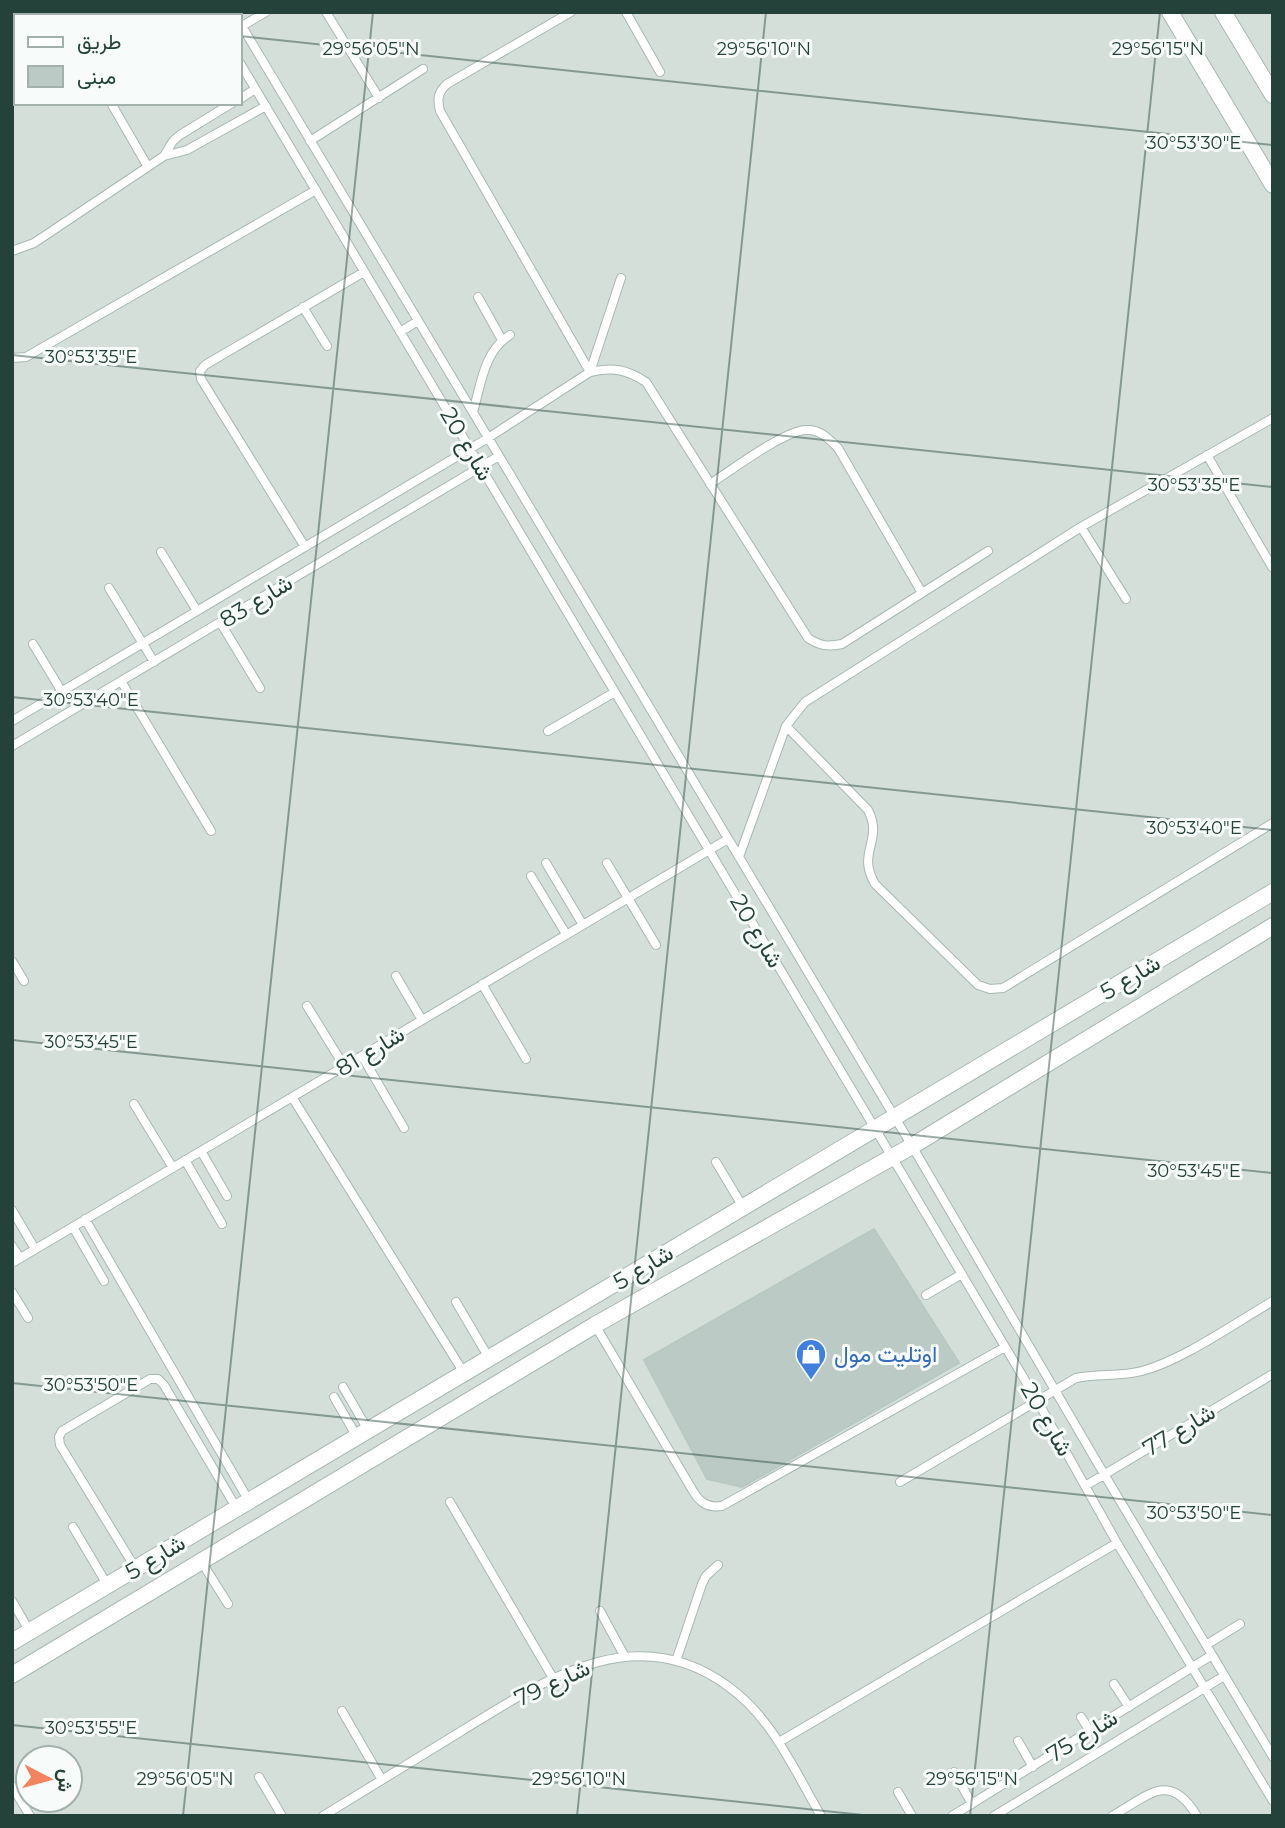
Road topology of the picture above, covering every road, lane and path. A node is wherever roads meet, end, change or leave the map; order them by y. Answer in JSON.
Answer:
{"nodes":[{"id":1,"x":265,"y":12,"type":"edge"},
{"id":2,"x":326,"y":12,"type":"edge"},
{"id":3,"x":571,"y":12,"type":"edge"},
{"id":4,"x":626,"y":12,"type":"edge"},
{"id":5,"x":1170,"y":12,"type":"edge"},
{"id":6,"x":1223,"y":12,"type":"edge"},
{"id":7,"x":242,"y":24,"type":"edge"},
{"id":8,"x":242,"y":27,"type":"edge"},
{"id":9,"x":242,"y":66,"type":"edge"},
{"id":10,"x":424,"y":69,"type":"dead end"},
{"id":11,"x":660,"y":72,"type":"dead end"},
{"id":12,"x":255,"y":89,"type":"junction"},
{"id":13,"x":1273,"y":94,"type":"edge"},
{"id":14,"x":242,"y":98,"type":"edge"},
{"id":15,"x":379,"y":98,"type":"junction"},
{"id":16,"x":112,"y":105,"type":"edge"},
{"id":17,"x":229,"y":105,"type":"edge"},
{"id":18,"x":266,"y":106,"type":"junction"},
{"id":19,"x":310,"y":141,"type":"junction"},
{"id":20,"x":164,"y":156,"type":"junction"},
{"id":21,"x":148,"y":167,"type":"junction"},
{"id":22,"x":1273,"y":185,"type":"edge"},
{"id":23,"x":316,"y":190,"type":"junction"},
{"id":24,"x":12,"y":251,"type":"edge"},
{"id":25,"x":364,"y":272,"type":"junction"},
{"id":26,"x":621,"y":278,"type":"dead end"},
{"id":27,"x":478,"y":297,"type":"dead end"},
{"id":28,"x":303,"y":307,"type":"junction"},
{"id":29,"x":418,"y":321,"type":"junction"},
{"id":30,"x":400,"y":332,"type":"junction"},
{"id":31,"x":327,"y":346,"type":"dead end"},
{"id":32,"x":12,"y":358,"type":"edge"},
{"id":33,"x":590,"y":372,"type":"junction"},
{"id":34,"x":473,"y":412,"type":"junction"},
{"id":35,"x":1273,"y":418,"type":"edge"},
{"id":36,"x":488,"y":438,"type":"junction"},
{"id":37,"x":470,"y":449,"type":"junction"},
{"id":38,"x":1207,"y":455,"type":"junction"},
{"id":39,"x":499,"y":456,"type":"junction"},
{"id":40,"x":481,"y":467,"type":"junction"},
{"id":41,"x":710,"y":484,"type":"junction"},
{"id":42,"x":1081,"y":527,"type":"junction"},
{"id":43,"x":305,"y":547,"type":"junction"},
{"id":44,"x":988,"y":551,"type":"dead end"},
{"id":45,"x":161,"y":552,"type":"dead end"},
{"id":46,"x":1272,"y":567,"type":"edge"},
{"id":47,"x":109,"y":588,"type":"dead end"},
{"id":48,"x":922,"y":593,"type":"junction"},
{"id":49,"x":1126,"y":600,"type":"dead end"},
{"id":50,"x":197,"y":611,"type":"junction"},
{"id":51,"x":220,"y":622,"type":"junction"},
{"id":52,"x":143,"y":643,"type":"junction"},
{"id":53,"x":33,"y":644,"type":"dead end"},
{"id":54,"x":153,"y":662,"type":"junction"},
{"id":55,"x":121,"y":681,"type":"junction"},
{"id":56,"x":260,"y":688,"type":"dead end"},
{"id":57,"x":62,"y":692,"type":"junction"},
{"id":58,"x":615,"y":692,"type":"junction"},
{"id":59,"x":12,"y":721,"type":"edge"},
{"id":60,"x":786,"y":726,"type":"junction"},
{"id":61,"x":548,"y":731,"type":"dead end"},
{"id":62,"x":12,"y":746,"type":"edge"},
{"id":63,"x":1273,"y":823,"type":"edge"},
{"id":64,"x":211,"y":831,"type":"dead end"},
{"id":65,"x":728,"y":839,"type":"junction"},
{"id":66,"x":709,"y":850,"type":"junction"},
{"id":67,"x":739,"y":857,"type":"junction"},
{"id":68,"x":546,"y":863,"type":"dead end"},
{"id":69,"x":607,"y":863,"type":"dead end"},
{"id":70,"x":531,"y":876,"type":"dead end"},
{"id":71,"x":1273,"y":891,"type":"edge"},
{"id":72,"x":628,"y":898,"type":"junction"},
{"id":73,"x":583,"y":925,"type":"junction"},
{"id":74,"x":1273,"y":926,"type":"edge"},
{"id":75,"x":566,"y":934,"type":"junction"},
{"id":76,"x":656,"y":945,"type":"dead end"},
{"id":77,"x":12,"y":961,"type":"edge"},
{"id":78,"x":396,"y":976,"type":"dead end"},
{"id":79,"x":24,"y":981,"type":"dead end"},
{"id":80,"x":482,"y":984,"type":"junction"},
{"id":81,"x":307,"y":1006,"type":"dead end"},
{"id":82,"x":422,"y":1020,"type":"junction"},
{"id":83,"x":362,"y":1056,"type":"junction"},
{"id":84,"x":526,"y":1059,"type":"dead end"},
{"id":85,"x":344,"y":1066,"type":"junction"},
{"id":86,"x":292,"y":1097,"type":"junction"},
{"id":87,"x":135,"y":1104,"type":"dead end"},
{"id":88,"x":895,"y":1117,"type":"junction"},
{"id":89,"x":404,"y":1128,"type":"dead end"},
{"id":90,"x":875,"y":1128,"type":"junction"},
{"id":91,"x":912,"y":1146,"type":"junction"},
{"id":92,"x":201,"y":1151,"type":"junction"},
{"id":93,"x":892,"y":1158,"type":"junction"},
{"id":94,"x":185,"y":1160,"type":"junction"},
{"id":95,"x":716,"y":1162,"type":"dead end"},
{"id":96,"x":173,"y":1168,"type":"junction"},
{"id":97,"x":227,"y":1196,"type":"dead end"},
{"id":98,"x":743,"y":1207,"type":"junction"},
{"id":99,"x":12,"y":1210,"type":"edge"},
{"id":100,"x":85,"y":1219,"type":"junction"},
{"id":101,"x":222,"y":1224,"type":"dead end"},
{"id":102,"x":73,"y":1227,"type":"junction"},
{"id":103,"x":12,"y":1245,"type":"edge"},
{"id":104,"x":35,"y":1249,"type":"junction"},
{"id":105,"x":16,"y":1261,"type":"edge"},
{"id":106,"x":962,"y":1274,"type":"junction"},
{"id":107,"x":104,"y":1281,"type":"dead end"},
{"id":108,"x":12,"y":1292,"type":"edge"},
{"id":109,"x":926,"y":1295,"type":"dead end"},
{"id":110,"x":1273,"y":1301,"type":"edge"},
{"id":111,"x":456,"y":1302,"type":"dead end"},
{"id":112,"x":28,"y":1318,"type":"dead end"},
{"id":113,"x":595,"y":1325,"type":"junction"},
{"id":114,"x":1005,"y":1347,"type":"junction"},
{"id":115,"x":489,"y":1358,"type":"junction"},
{"id":116,"x":464,"y":1373,"type":"junction"},
{"id":117,"x":1273,"y":1374,"type":"edge"},
{"id":118,"x":343,"y":1387,"type":"dead end"},
{"id":119,"x":1056,"y":1391,"type":"junction"},
{"id":120,"x":334,"y":1397,"type":"dead end"},
{"id":121,"x":1038,"y":1402,"type":"junction"},
{"id":122,"x":362,"y":1434,"type":"junction"},
{"id":123,"x":1104,"y":1475,"type":"junction"},
{"id":124,"x":900,"y":1482,"type":"dead end"},
{"id":125,"x":1085,"y":1486,"type":"junction"},
{"id":126,"x":450,"y":1502,"type":"dead end"},
{"id":127,"x":243,"y":1505,"type":"junction"},
{"id":128,"x":73,"y":1527,"type":"dead end"},
{"id":129,"x":257,"y":1528,"type":"junction"},
{"id":130,"x":1117,"y":1543,"type":"junction"},
{"id":131,"x":201,"y":1561,"type":"junction"},
{"id":132,"x":718,"y":1565,"type":"dead end"},
{"id":133,"x":136,"y":1569,"type":"junction"},
{"id":134,"x":108,"y":1586,"type":"junction"},
{"id":135,"x":12,"y":1601,"type":"edge"},
{"id":136,"x":228,"y":1604,"type":"dead end"},
{"id":137,"x":600,"y":1611,"type":"dead end"},
{"id":138,"x":1240,"y":1624,"type":"dead end"},
{"id":139,"x":30,"y":1632,"type":"junction"},
{"id":140,"x":12,"y":1642,"type":"edge"},
{"id":141,"x":1206,"y":1644,"type":"junction"},
{"id":142,"x":1212,"y":1654,"type":"junction"},
{"id":143,"x":625,"y":1657,"type":"junction"},
{"id":144,"x":677,"y":1661,"type":"junction"},
{"id":145,"x":1192,"y":1667,"type":"junction"},
{"id":146,"x":12,"y":1675,"type":"edge"},
{"id":147,"x":1224,"y":1676,"type":"junction"},
{"id":148,"x":553,"y":1678,"type":"junction"},
{"id":149,"x":1114,"y":1684,"type":"dead end"},
{"id":150,"x":1204,"y":1688,"type":"junction"},
{"id":151,"x":1129,"y":1707,"type":"junction"},
{"id":152,"x":342,"y":1711,"type":"dead end"},
{"id":153,"x":1081,"y":1717,"type":"dead end"},
{"id":154,"x":1090,"y":1731,"type":"junction"},
{"id":155,"x":1018,"y":1741,"type":"dead end"},
{"id":156,"x":779,"y":1742,"type":"junction"},
{"id":157,"x":1273,"y":1757,"type":"edge"},
{"id":158,"x":1033,"y":1767,"type":"junction"},
{"id":159,"x":954,"y":1772,"type":"dead end"},
{"id":160,"x":259,"y":1777,"type":"dead end"},
{"id":161,"x":382,"y":1780,"type":"junction"},
{"id":162,"x":898,"y":1792,"type":"dead end"},
{"id":163,"x":1273,"y":1801,"type":"edge"},
{"id":164,"x":972,"y":1804,"type":"junction"},
{"id":165,"x":1010,"y":1806,"type":"junction"},
{"id":166,"x":995,"y":1815,"type":"edge"},
{"id":167,"x":282,"y":1816,"type":"edge"},
{"id":168,"x":323,"y":1816,"type":"edge"},
{"id":169,"x":821,"y":1816,"type":"edge"},
{"id":170,"x":912,"y":1816,"type":"edge"},
{"id":171,"x":952,"y":1816,"type":"edge"},
{"id":172,"x":1016,"y":1816,"type":"edge"},
{"id":173,"x":1112,"y":1816,"type":"edge"},
{"id":174,"x":1197,"y":1816,"type":"edge"}],
"edges":[{"from":1,"to":7,"type":"lane"},
{"from":2,"to":15,"type":"lane"},
{"from":3,"to":33,"type":"lane"},
{"from":4,"to":11,"type":"lane"},
{"from":5,"to":22,"type":"street"},
{"from":6,"to":13,"type":"street"},
{"from":8,"to":19,"type":"lane","name":"شارع 20"},
{"from":9,"to":12,"type":"lane","name":"شارع 20"},
{"from":10,"to":15,"type":"lane"},
{"from":12,"to":14,"type":"lane"},
{"from":12,"to":18,"type":"lane","name":"شارع 20"},
{"from":15,"to":19,"type":"lane"},
{"from":16,"to":21,"type":"lane"},
{"from":17,"to":20,"type":"lane"},
{"from":18,"to":20,"type":"lane"},
{"from":18,"to":23,"type":"lane","name":"شارع 20"},
{"from":19,"to":29,"type":"lane","name":"شارع 20"},
{"from":20,"to":21,"type":"lane"},
{"from":21,"to":24,"type":"lane"},
{"from":23,"to":25,"type":"lane","name":"شارع 20"},
{"from":23,"to":32,"type":"lane"},
{"from":25,"to":28,"type":"lane"},
{"from":25,"to":30,"type":"lane","name":"شارع 20"},
{"from":26,"to":33,"type":"lane"},
{"from":27,"to":34,"type":"lane"},
{"from":28,"to":31,"type":"lane"},
{"from":28,"to":43,"type":"lane"},
{"from":29,"to":30,"type":"lane"},
{"from":29,"to":34,"type":"lane","name":"شارع 20"},
{"from":30,"to":37,"type":"lane","name":"شارع 20"},
{"from":33,"to":36,"type":"lane","name":"شارع 83"},
{"from":33,"to":41,"type":"lane"},
{"from":34,"to":36,"type":"lane","name":"شارع 20"},
{"from":35,"to":38,"type":"lane"},
{"from":36,"to":37,"type":"lane","name":"شارع 83"},
{"from":36,"to":39,"type":"lane","name":"شارع 20"},
{"from":37,"to":40,"type":"lane","name":"شارع 20"},
{"from":37,"to":43,"type":"lane","name":"شارع 83"},
{"from":38,"to":42,"type":"lane"},
{"from":38,"to":46,"type":"lane"},
{"from":39,"to":40,"type":"lane","name":"شارع 83"},
{"from":39,"to":65,"type":"lane","name":"شارع 20"},
{"from":40,"to":51,"type":"lane","name":"شارع 83"},
{"from":40,"to":58,"type":"lane","name":"شارع 20"},
{"from":41,"to":48,"type":"lane"},
{"from":41,"to":48,"type":"lane"},
{"from":42,"to":49,"type":"lane"},
{"from":42,"to":60,"type":"lane"},
{"from":43,"to":50,"type":"lane","name":"شارع 83"},
{"from":44,"to":48,"type":"lane"},
{"from":45,"to":50,"type":"lane"},
{"from":47,"to":52,"type":"lane"},
{"from":50,"to":52,"type":"lane","name":"شارع 83"},
{"from":51,"to":54,"type":"lane","name":"شارع 83"},
{"from":51,"to":56,"type":"lane"},
{"from":52,"to":54,"type":"lane"},
{"from":52,"to":57,"type":"lane","name":"شارع 83"},
{"from":53,"to":57,"type":"lane"},
{"from":54,"to":55,"type":"lane","name":"شارع 83"},
{"from":55,"to":62,"type":"lane","name":"شارع 83"},
{"from":55,"to":64,"type":"lane"},
{"from":57,"to":59,"type":"lane","name":"شارع 83"},
{"from":58,"to":61,"type":"lane"},
{"from":58,"to":66,"type":"lane","name":"شارع 20"},
{"from":60,"to":63,"type":"lane"},
{"from":60,"to":67,"type":"lane"},
{"from":65,"to":66,"type":"lane","name":"شارع 81"},
{"from":65,"to":67,"type":"lane","name":"شارع 20"},
{"from":66,"to":72,"type":"lane","name":"شارع 81"},
{"from":66,"to":90,"type":"lane","name":"شارع 20"},
{"from":67,"to":88,"type":"lane","name":"شارع 20"},
{"from":68,"to":73,"type":"lane"},
{"from":69,"to":72,"type":"lane"},
{"from":70,"to":75,"type":"lane"},
{"from":71,"to":88,"type":"street","name":"شارع 5"},
{"from":72,"to":73,"type":"lane","name":"شارع 81"},
{"from":72,"to":76,"type":"lane"},
{"from":73,"to":75,"type":"lane","name":"شارع 81"},
{"from":74,"to":91,"type":"street","name":"شارع 5"},
{"from":75,"to":80,"type":"lane","name":"شارع 81"},
{"from":77,"to":79,"type":"lane"},
{"from":78,"to":82,"type":"lane"},
{"from":80,"to":82,"type":"lane","name":"شارع 81"},
{"from":80,"to":84,"type":"lane"},
{"from":81,"to":85,"type":"lane"},
{"from":82,"to":83,"type":"lane","name":"شارع 81"},
{"from":83,"to":85,"type":"lane","name":"شارع 81"},
{"from":83,"to":89,"type":"lane"},
{"from":85,"to":86,"type":"lane","name":"شارع 81"},
{"from":86,"to":92,"type":"lane","name":"شارع 81"},
{"from":86,"to":116,"type":"lane"},
{"from":87,"to":96,"type":"lane"},
{"from":88,"to":90,"type":"street","name":"شارع 5"},
{"from":88,"to":91,"type":"lane","name":"شارع 20"},
{"from":90,"to":93,"type":"lane","name":"شارع 20"},
{"from":90,"to":98,"type":"street","name":"شارع 5"},
{"from":91,"to":93,"type":"street","name":"شارع 5"},
{"from":91,"to":119,"type":"lane","name":"شارع 20"},
{"from":92,"to":94,"type":"lane","name":"شارع 81"},
{"from":92,"to":97,"type":"lane"},
{"from":93,"to":106,"type":"lane","name":"شارع 20"},
{"from":93,"to":113,"type":"street","name":"شارع 5"},
{"from":94,"to":96,"type":"lane","name":"شارع 81"},
{"from":94,"to":101,"type":"lane"},
{"from":95,"to":98,"type":"lane"},
{"from":96,"to":100,"type":"lane","name":"شارع 81"},
{"from":98,"to":115,"type":"street","name":"شارع 5"},
{"from":99,"to":104,"type":"lane"},
{"from":100,"to":102,"type":"lane","name":"شارع 81"},
{"from":100,"to":127,"type":"lane"},
{"from":102,"to":104,"type":"lane","name":"شارع 81"},
{"from":102,"to":107,"type":"lane"},
{"from":103,"to":105,"type":"lane"},
{"from":104,"to":105,"type":"lane","name":"شارع 81"},
{"from":106,"to":109,"type":"lane"},
{"from":106,"to":114,"type":"lane","name":"شارع 20"},
{"from":108,"to":112,"type":"lane"},
{"from":110,"to":119,"type":"lane"},
{"from":111,"to":115,"type":"lane"},
{"from":113,"to":114,"type":"lane"},
{"from":113,"to":129,"type":"street","name":"شارع 5"},
{"from":114,"to":121,"type":"lane","name":"شارع 20"},
{"from":115,"to":116,"type":"street","name":"شارع 5"},
{"from":116,"to":122,"type":"street","name":"شارع 5"},
{"from":117,"to":123,"type":"lane","name":"شارع 77"},
{"from":118,"to":122,"type":"lane"},
{"from":119,"to":121,"type":"lane"},
{"from":119,"to":123,"type":"lane","name":"شارع 20"},
{"from":120,"to":122,"type":"lane"},
{"from":121,"to":124,"type":"lane"},
{"from":121,"to":125,"type":"lane","name":"شارع 20"},
{"from":122,"to":127,"type":"street","name":"شارع 5"},
{"from":123,"to":125,"type":"lane","name":"شارع 77"},
{"from":123,"to":141,"type":"lane","name":"شارع 20"},
{"from":125,"to":130,"type":"lane","name":"شارع 20"},
{"from":126,"to":148,"type":"lane"},
{"from":127,"to":129,"type":"street"},
{"from":127,"to":133,"type":"street","name":"شارع 5"},
{"from":127,"to":133,"type":"lane"},
{"from":128,"to":134,"type":"lane"},
{"from":129,"to":131,"type":"street","name":"شارع 5"},
{"from":130,"to":145,"type":"lane","name":"شارع 20"},
{"from":130,"to":156,"type":"lane"},
{"from":131,"to":136,"type":"lane"},
{"from":131,"to":146,"type":"street","name":"شارع 5"},
{"from":132,"to":144,"type":"lane"},
{"from":133,"to":134,"type":"street","name":"شارع 5"},
{"from":134,"to":139,"type":"street","name":"شارع 5"},
{"from":135,"to":139,"type":"lane"},
{"from":137,"to":143,"type":"lane"},
{"from":138,"to":141,"type":"lane"},
{"from":139,"to":140,"type":"street","name":"شارع 5"},
{"from":141,"to":142,"type":"lane","name":"شارع 20"},
{"from":142,"to":145,"type":"lane","name":"شارع 75"},
{"from":142,"to":147,"type":"lane","name":"شارع 20"},
{"from":143,"to":144,"type":"lane","name":"شارع 79"},
{"from":143,"to":148,"type":"lane","name":"شارع 79"},
{"from":144,"to":156,"type":"lane","name":"شارع 79"},
{"from":145,"to":150,"type":"lane","name":"شارع 20"},
{"from":145,"to":151,"type":"lane","name":"شارع 75"},
{"from":147,"to":150,"type":"lane","name":"شارع 75"},
{"from":147,"to":157,"type":"lane","name":"شارع 20"},
{"from":148,"to":161,"type":"lane","name":"شارع 79"},
{"from":149,"to":151,"type":"lane"},
{"from":150,"to":163,"type":"lane","name":"شارع 20"},
{"from":150,"to":165,"type":"lane","name":"شارع 75"},
{"from":151,"to":154,"type":"lane","name":"شارع 75"},
{"from":152,"to":161,"type":"lane"},
{"from":153,"to":154,"type":"lane"},
{"from":154,"to":158,"type":"lane","name":"شارع 75"},
{"from":155,"to":158,"type":"lane"},
{"from":156,"to":169,"type":"lane","name":"شارع 79"},
{"from":158,"to":164,"type":"lane","name":"شارع 75"},
{"from":159,"to":164,"type":"lane"},
{"from":160,"to":167,"type":"lane"},
{"from":161,"to":168,"type":"lane","name":"شارع 79"},
{"from":162,"to":170,"type":"lane"},
{"from":164,"to":171,"type":"lane","name":"شارع 75"},
{"from":165,"to":166,"type":"lane","name":"شارع 75"},
{"from":165,"to":172,"type":"lane"},
{"from":173,"to":174,"type":"lane"}]}
